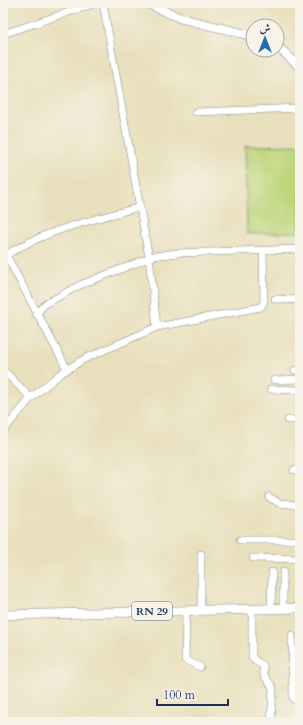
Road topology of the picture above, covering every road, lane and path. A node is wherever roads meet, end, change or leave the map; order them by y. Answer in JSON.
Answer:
{"nodes":[{"id":1,"x":96,"y":3,"type":"edge"},
{"id":2,"x":103,"y":3,"type":"edge"},
{"id":3,"x":147,"y":3,"type":"edge"},
{"id":4,"x":3,"y":34,"type":"edge"},
{"id":5,"x":245,"y":34,"type":"edge"},
{"id":6,"x":285,"y":53,"type":"edge"},
{"id":7,"x":300,"y":67,"type":"edge"},
{"id":8,"x":300,"y":108,"type":"edge"},
{"id":9,"x":196,"y":112,"type":"dead end"},
{"id":10,"x":140,"y":207,"type":"junction"},
{"id":11,"x":300,"y":249,"type":"edge"},
{"id":12,"x":263,"y":251,"type":"junction"},
{"id":13,"x":4,"y":254,"type":"edge"},
{"id":14,"x":149,"y":258,"type":"junction"},
{"id":15,"x":275,"y":299,"type":"dead end"},
{"id":16,"x":300,"y":300,"type":"edge"},
{"id":17,"x":36,"y":314,"type":"junction"},
{"id":18,"x":157,"y":327,"type":"junction"},
{"id":19,"x":67,"y":369,"type":"junction"},
{"id":20,"x":3,"y":370,"type":"edge"},
{"id":21,"x":300,"y":379,"type":"edge"},
{"id":22,"x":274,"y":380,"type":"dead end"},
{"id":23,"x":271,"y":389,"type":"dead end"},
{"id":24,"x":300,"y":390,"type":"edge"},
{"id":25,"x":31,"y":398,"type":"junction"},
{"id":26,"x":288,"y":420,"type":"dead end"},
{"id":27,"x":300,"y":420,"type":"edge"},
{"id":28,"x":3,"y":431,"type":"edge"},
{"id":29,"x":269,"y":497,"type":"dead end"},
{"id":30,"x":300,"y":505,"type":"edge"},
{"id":31,"x":240,"y":540,"type":"dead end"},
{"id":32,"x":300,"y":540,"type":"edge"},
{"id":33,"x":201,"y":554,"type":"dead end"},
{"id":34,"x":253,"y":558,"type":"dead end"},
{"id":35,"x":300,"y":560,"type":"edge"},
{"id":36,"x":272,"y":572,"type":"dead end"},
{"id":37,"x":283,"y":572,"type":"dead end"},
{"id":38,"x":272,"y":608,"type":"junction"},
{"id":39,"x":283,"y":608,"type":"junction"},
{"id":40,"x":300,"y":608,"type":"edge"},
{"id":41,"x":201,"y":609,"type":"junction"},
{"id":42,"x":252,"y":609,"type":"junction"},
{"id":43,"x":186,"y":610,"type":"junction"},
{"id":44,"x":3,"y":615,"type":"edge"},
{"id":45,"x":292,"y":635,"type":"dead end"},
{"id":46,"x":200,"y":667,"type":"dead end"},
{"id":47,"x":300,"y":701,"type":"edge"},
{"id":48,"x":271,"y":722,"type":"edge"}],
"edges":[{"from":1,"to":4,"type":"street"},
{"from":2,"to":10,"type":"street"},
{"from":3,"to":5,"type":"main road"},
{"from":6,"to":7,"type":"main road"},
{"from":8,"to":9,"type":"street"},
{"from":10,"to":13,"type":"street"},
{"from":10,"to":14,"type":"street"},
{"from":11,"to":12,"type":"street"},
{"from":12,"to":14,"type":"street"},
{"from":12,"to":18,"type":"street"},
{"from":13,"to":17,"type":"street"},
{"from":14,"to":17,"type":"street"},
{"from":14,"to":18,"type":"street"},
{"from":15,"to":16,"type":"street"},
{"from":17,"to":19,"type":"street"},
{"from":18,"to":19,"type":"street"},
{"from":19,"to":25,"type":"street"},
{"from":20,"to":25,"type":"street"},
{"from":21,"to":22,"type":"street"},
{"from":23,"to":24,"type":"street"},
{"from":25,"to":28,"type":"street"},
{"from":26,"to":27,"type":"street"},
{"from":29,"to":30,"type":"street"},
{"from":31,"to":32,"type":"street"},
{"from":33,"to":41,"type":"street"},
{"from":34,"to":35,"type":"street"},
{"from":36,"to":38,"type":"street"},
{"from":37,"to":39,"type":"street"},
{"from":38,"to":39,"type":"main road","number":"RN 29"},
{"from":38,"to":42,"type":"main road","number":"RN 29"},
{"from":39,"to":40,"type":"main road","number":"RN 29"},
{"from":41,"to":42,"type":"main road","number":"RN 29"},
{"from":41,"to":43,"type":"main road","number":"RN 29"},
{"from":42,"to":48,"type":"street"},
{"from":43,"to":44,"type":"main road","number":"RN 29"},
{"from":43,"to":46,"type":"street"},
{"from":45,"to":47,"type":"street"}]}
